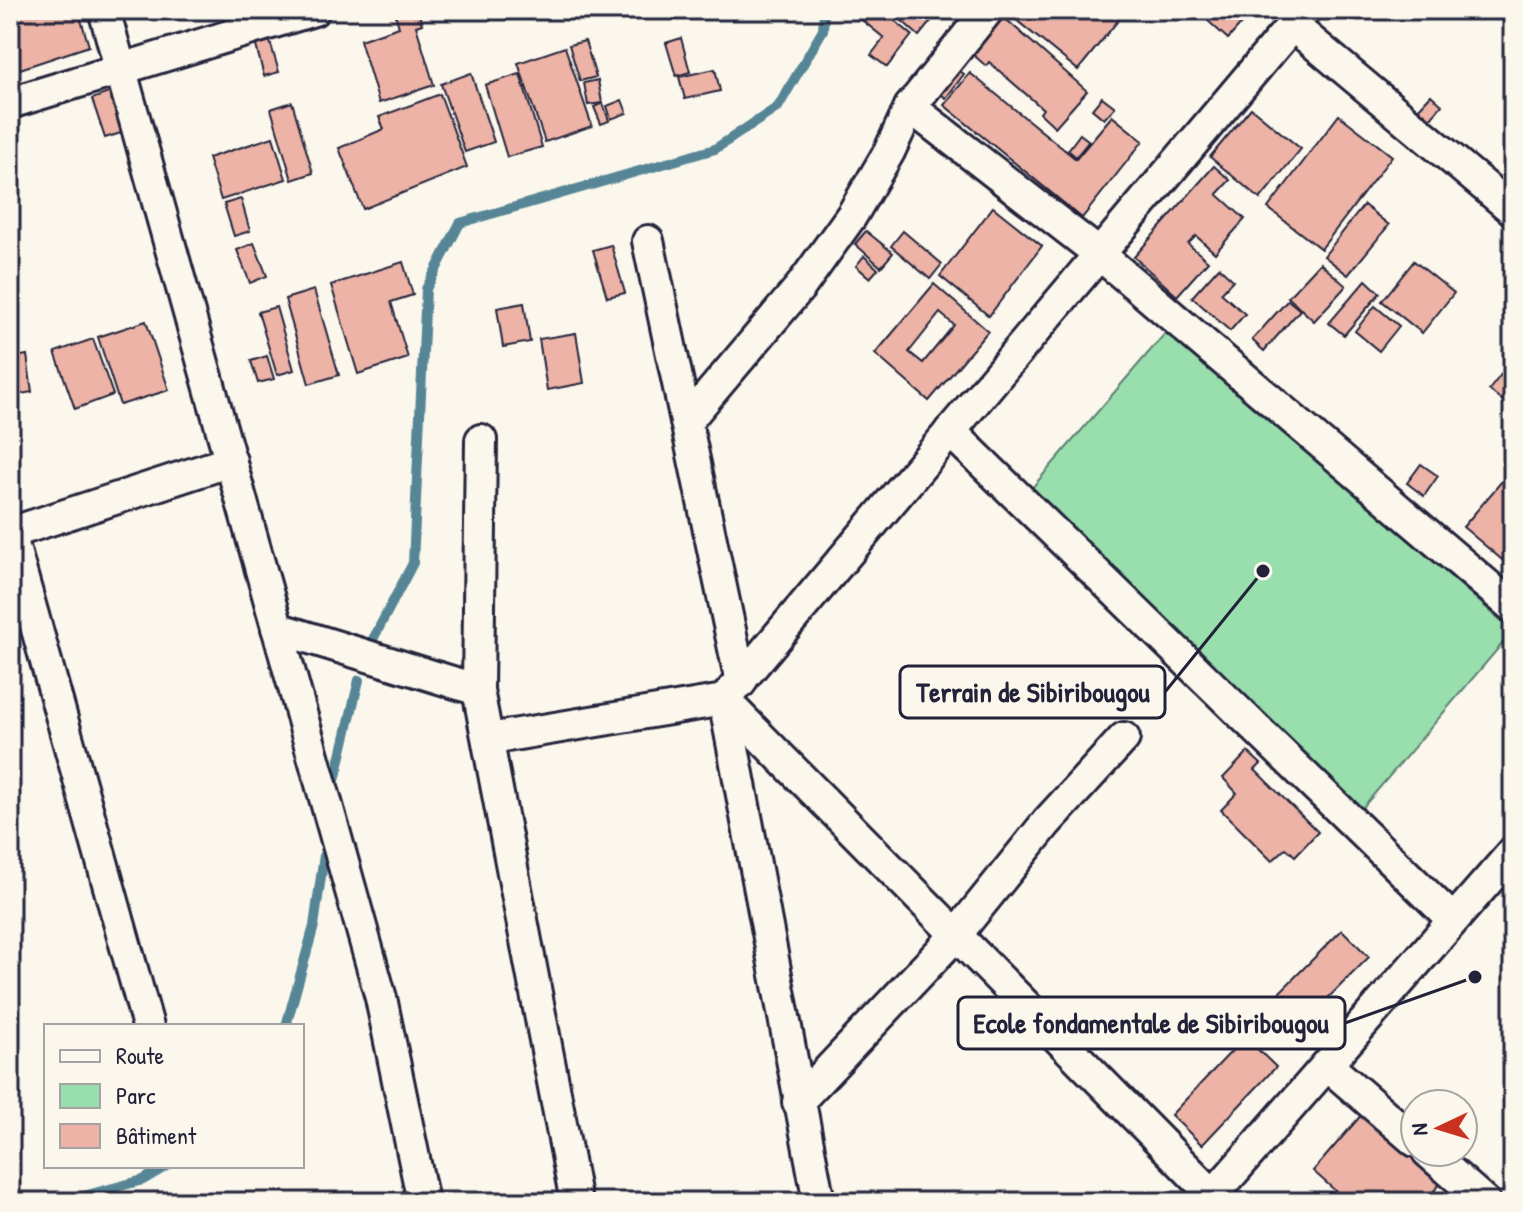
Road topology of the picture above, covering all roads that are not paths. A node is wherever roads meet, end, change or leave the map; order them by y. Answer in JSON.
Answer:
{"nodes":[{"id":1,"x":104,"y":10,"type":"edge"},
{"id":2,"x":314,"y":10,"type":"edge"},
{"id":3,"x":988,"y":10,"type":"edge"},
{"id":4,"x":1299,"y":18,"type":"edge"},
{"id":5,"x":121,"y":69,"type":"junction"},
{"id":6,"x":10,"y":103,"type":"edge"},
{"id":7,"x":910,"y":107,"type":"junction"},
{"id":8,"x":1513,"y":210,"type":"edge"},
{"id":9,"x":648,"y":241,"type":"dead end"},
{"id":10,"x":1098,"y":253,"type":"junction"},
{"id":11,"x":686,"y":422,"type":"junction"},
{"id":12,"x":950,"y":431,"type":"junction"},
{"id":13,"x":481,"y":440,"type":"dead end"},
{"id":14,"x":231,"y":461,"type":"junction"},
{"id":15,"x":10,"y":533,"type":"edge"},
{"id":16,"x":1513,"y":607,"type":"edge"},
{"id":17,"x":277,"y":628,"type":"junction"},
{"id":18,"x":478,"y":690,"type":"junction"},
{"id":19,"x":732,"y":691,"type":"junction"},
{"id":20,"x":1124,"y":738,"type":"dead end"},
{"id":21,"x":488,"y":739,"type":"junction"},
{"id":22,"x":1513,"y":852,"type":"edge"},
{"id":23,"x":1453,"y":920,"type":"junction"},
{"id":24,"x":956,"y":935,"type":"junction"},
{"id":25,"x":147,"y":1024,"type":"edge"},
{"id":26,"x":1327,"y":1065,"type":"junction"},
{"id":27,"x":798,"y":1102,"type":"junction"},
{"id":28,"x":1399,"y":1127,"type":"edge"},
{"id":29,"x":1446,"y":1168,"type":"edge"},
{"id":30,"x":1210,"y":1198,"type":"edge"},
{"id":31,"x":423,"y":1202,"type":"edge"},
{"id":32,"x":576,"y":1202,"type":"edge"},
{"id":33,"x":819,"y":1202,"type":"edge"},
{"id":34,"x":1485,"y":1202,"type":"edge"}],
"edges":[{"from":1,"to":5,"type":"street"},
{"from":2,"to":5,"type":"street"},
{"from":3,"to":7,"type":"street"},
{"from":4,"to":8,"type":"street"},
{"from":4,"to":10,"type":"street"},
{"from":5,"to":6,"type":"street"},
{"from":5,"to":14,"type":"street"},
{"from":7,"to":10,"type":"street"},
{"from":7,"to":11,"type":"street"},
{"from":9,"to":11,"type":"street"},
{"from":10,"to":12,"type":"street"},
{"from":10,"to":16,"type":"street"},
{"from":11,"to":19,"type":"street"},
{"from":12,"to":19,"type":"street"},
{"from":12,"to":23,"type":"street"},
{"from":13,"to":18,"type":"street"},
{"from":14,"to":15,"type":"street"},
{"from":14,"to":17,"type":"street"},
{"from":15,"to":25,"type":"street"},
{"from":17,"to":18,"type":"street"},
{"from":17,"to":31,"type":"street"},
{"from":18,"to":21,"type":"street"},
{"from":19,"to":21,"type":"street"},
{"from":19,"to":24,"type":"street"},
{"from":19,"to":27,"type":"street"},
{"from":20,"to":24,"type":"street"},
{"from":21,"to":32,"type":"street"},
{"from":22,"to":23,"type":"street"},
{"from":23,"to":26,"type":"street"},
{"from":24,"to":27,"type":"street"},
{"from":24,"to":30,"type":"street"},
{"from":26,"to":28,"type":"street"},
{"from":26,"to":30,"type":"street"},
{"from":27,"to":33,"type":"street"},
{"from":29,"to":34,"type":"street"}]}
